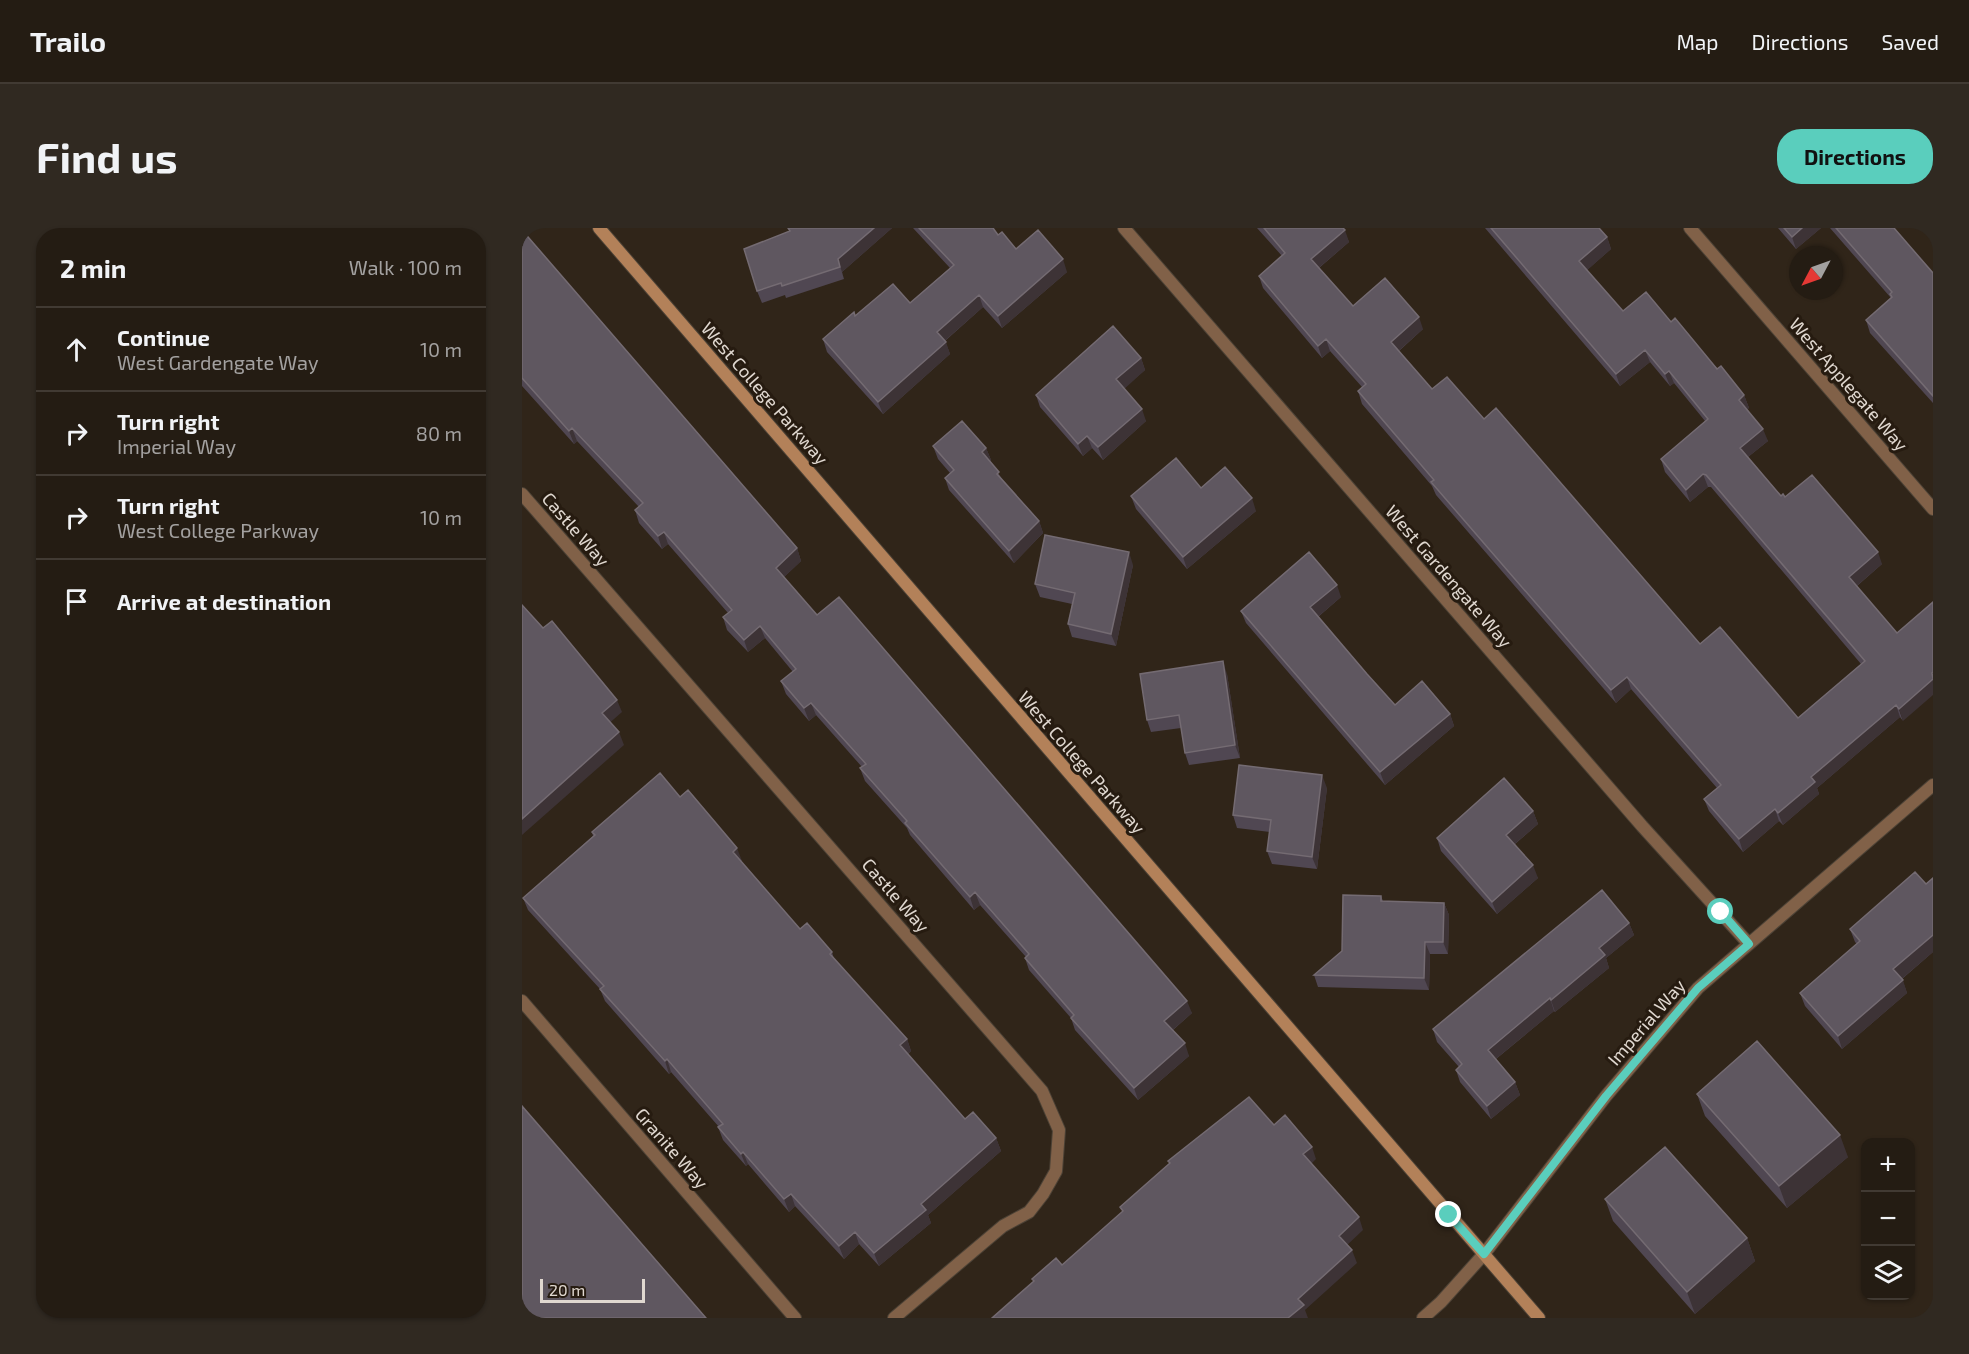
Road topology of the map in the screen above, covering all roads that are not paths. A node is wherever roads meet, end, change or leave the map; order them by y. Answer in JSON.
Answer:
{"nodes":[{"id":1,"x":598,"y":228,"type":"edge"},
{"id":2,"x":1125,"y":228,"type":"edge"},
{"id":3,"x":1690,"y":228,"type":"edge"},
{"id":4,"x":522,"y":494,"type":"edge"},
{"id":5,"x":1933,"y":509,"type":"edge"},
{"id":6,"x":1933,"y":784,"type":"edge"},
{"id":7,"x":1749,"y":944,"type":"junction"},
{"id":8,"x":522,"y":1001,"type":"edge"},
{"id":9,"x":1484,"y":1254,"type":"junction"},
{"id":10,"x":795,"y":1318,"type":"edge"},
{"id":11,"x":894,"y":1318,"type":"edge"},
{"id":12,"x":1423,"y":1318,"type":"edge"},
{"id":13,"x":1539,"y":1318,"type":"edge"}],
"edges":[{"from":1,"to":9,"type":"main road","name":"West College Parkway"},
{"from":2,"to":7,"type":"street","name":"West Gardengate Way"},
{"from":3,"to":5,"type":"street","name":"West Applegate Way"},
{"from":4,"to":11,"type":"street","name":"Castle Way"},
{"from":6,"to":7,"type":"street","name":"Imperial Way"},
{"from":7,"to":9,"type":"street","name":"Imperial Way"},
{"from":8,"to":10,"type":"street","name":"Granite Way"},
{"from":9,"to":12,"type":"street","name":"Imperial Way"},
{"from":9,"to":13,"type":"main road","name":"West College Parkway"}]}
